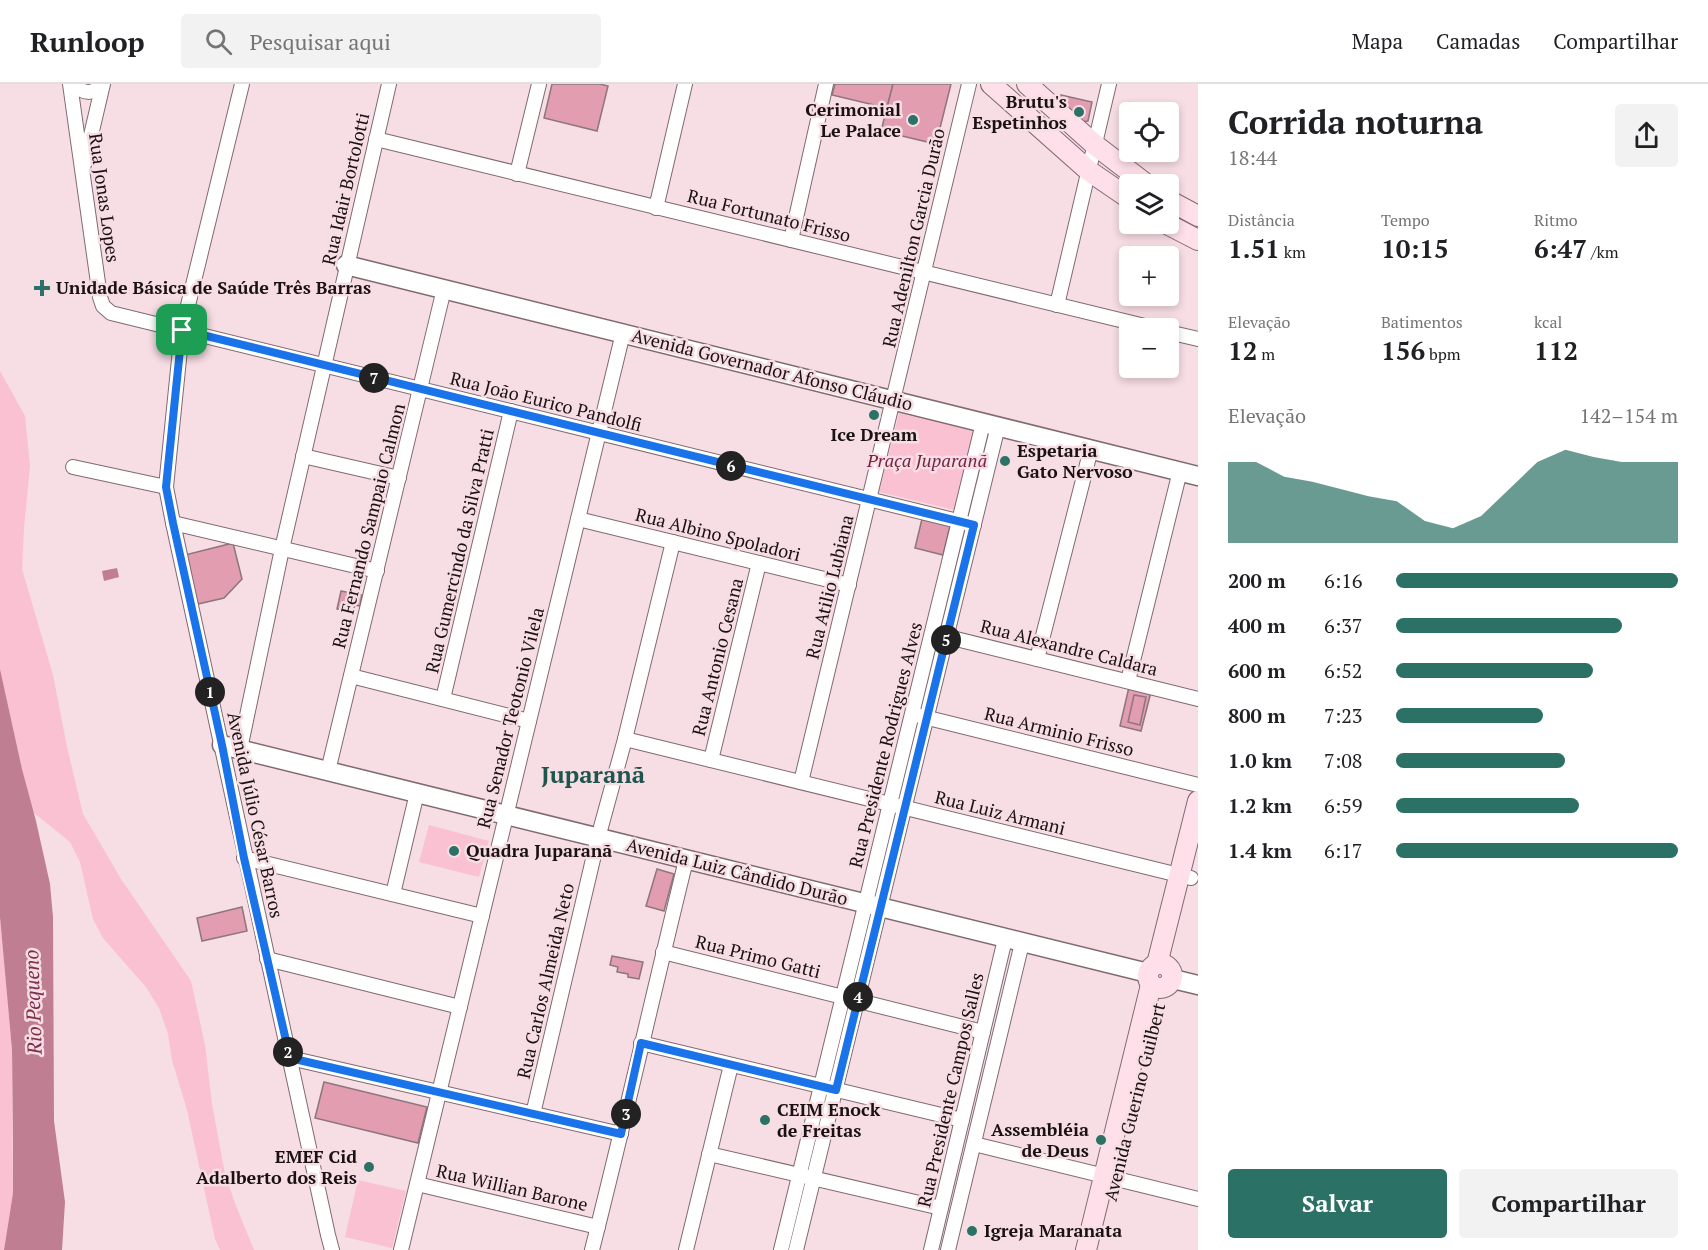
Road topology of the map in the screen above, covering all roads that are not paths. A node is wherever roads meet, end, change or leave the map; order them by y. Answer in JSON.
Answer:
{"nodes":[{"id":1,"x":72,"y":84,"type":"edge"},
{"id":2,"x":103,"y":84,"type":"edge"},
{"id":3,"x":242,"y":84,"type":"edge"},
{"id":4,"x":389,"y":84,"type":"edge"},
{"id":5,"x":539,"y":84,"type":"edge"},
{"id":6,"x":685,"y":84,"type":"edge"},
{"id":7,"x":826,"y":84,"type":"edge"},
{"id":8,"x":969,"y":84,"type":"edge"},
{"id":9,"x":991,"y":84,"type":"edge"},
{"id":10,"x":1027,"y":84,"type":"edge"},
{"id":11,"x":1109,"y":84,"type":"edge"},
{"id":12,"x":376,"y":139,"type":"junction"},
{"id":13,"x":1095,"y":145,"type":"junction"},
{"id":14,"x":1089,"y":171,"type":"junction"},
{"id":15,"x":82,"y":173,"type":"junction"},
{"id":16,"x":517,"y":174,"type":"junction"},
{"id":17,"x":1133,"y":174,"type":"edge"},
{"id":18,"x":1119,"y":191,"type":"edge"},
{"id":19,"x":1179,"y":206,"type":"edge"},
{"id":20,"x":656,"y":207,"type":"junction"},
{"id":21,"x":1198,"y":216,"type":"edge"},
{"id":22,"x":1179,"y":230,"type":"edge"},
{"id":23,"x":790,"y":240,"type":"junction"},
{"id":24,"x":1198,"y":240,"type":"edge"},
{"id":25,"x":346,"y":265,"type":"junction"},
{"id":26,"x":924,"y":273,"type":"junction"},
{"id":27,"x":444,"y":289,"type":"junction"},
{"id":28,"x":1057,"y":305,"type":"junction"},
{"id":29,"x":111,"y":314,"type":"joint"},
{"id":30,"x":1119,"y":320,"type":"edge"},
{"id":31,"x":182,"y":330,"type":"junction"},
{"id":32,"x":623,"y":333,"type":"junction"},
{"id":33,"x":1179,"y":335,"type":"edge"},
{"id":34,"x":1198,"y":339,"type":"edge"},
{"id":35,"x":323,"y":365,"type":"junction"},
{"id":36,"x":420,"y":389,"type":"junction"},
{"id":37,"x":894,"y":400,"type":"junction"},
{"id":38,"x":511,"y":411,"type":"junction"},
{"id":39,"x":990,"y":424,"type":"junction"},
{"id":40,"x":599,"y":433,"type":"junction"},
{"id":41,"x":1091,"y":449,"type":"junction"},
{"id":42,"x":303,"y":456,"type":"junction"},
{"id":43,"x":73,"y":466,"type":"dead end"},
{"id":44,"x":1189,"y":474,"type":"edge"},
{"id":45,"x":399,"y":478,"type":"junction"},
{"id":46,"x":166,"y":487,"type":"junction"},
{"id":47,"x":870,"y":500,"type":"junction"},
{"id":48,"x":578,"y":519,"type":"junction"},
{"id":49,"x":959,"y":522,"type":"junction"},
{"id":50,"x":173,"y":523,"type":"junction"},
{"id":51,"x":974,"y":525,"type":"junction"},
{"id":52,"x":673,"y":542,"type":"junction"},
{"id":53,"x":282,"y":549,"type":"junction"},
{"id":54,"x":759,"y":563,"type":"junction"},
{"id":55,"x":377,"y":571,"type":"junction"},
{"id":56,"x":849,"y":585,"type":"junction"},
{"id":57,"x":932,"y":633,"type":"junction"},
{"id":58,"x":946,"y":637,"type":"junction"},
{"id":59,"x":1037,"y":659,"type":"junction"},
{"id":60,"x":351,"y":676,"type":"junction"},
{"id":61,"x":1128,"y":681,"type":"junction"},
{"id":62,"x":443,"y":699,"type":"junction"},
{"id":63,"x":1198,"y":699,"type":"edge"},
{"id":64,"x":912,"y":714,"type":"junction"},
{"id":65,"x":926,"y":718,"type":"junction"},
{"id":66,"x":529,"y":720,"type":"junction"},
{"id":67,"x":625,"y":739,"type":"junction"},
{"id":68,"x":231,"y":747,"type":"junction"},
{"id":69,"x":711,"y":760,"type":"junction"},
{"id":70,"x":328,"y":771,"type":"junction"},
{"id":71,"x":801,"y":782,"type":"junction"},
{"id":72,"x":1198,"y":785,"type":"edge"},
{"id":73,"x":417,"y":793,"type":"junction"},
{"id":74,"x":1198,"y":801,"type":"edge"},
{"id":75,"x":890,"y":804,"type":"junction"},
{"id":76,"x":904,"y":808,"type":"junction"},
{"id":77,"x":506,"y":815,"type":"junction"},
{"id":78,"x":598,"y":838,"type":"junction"},
{"id":79,"x":1198,"y":852,"type":"edge"},
{"id":80,"x":244,"y":858,"type":"junction"},
{"id":81,"x":686,"y":860,"type":"junction"},
{"id":82,"x":1185,"y":877,"type":"junction"},
{"id":83,"x":393,"y":894,"type":"junction"},
{"id":84,"x":873,"y":906,"type":"junction"},
{"id":85,"x":482,"y":916,"type":"junction"},
{"id":86,"x":1013,"y":941,"type":"junction"},
{"id":87,"x":663,"y":952,"type":"junction"},
{"id":88,"x":267,"y":959,"type":"junction"},
{"id":89,"x":1160,"y":976,"type":"junction"},
{"id":90,"x":1198,"y":985,"type":"edge"},
{"id":91,"x":843,"y":997,"type":"junction"},
{"id":92,"x":857,"y":1001,"type":"junction"},
{"id":93,"x":460,"y":1007,"type":"junction"},
{"id":94,"x":983,"y":1032,"type":"junction"},
{"id":95,"x":641,"y":1043,"type":"junction"},
{"id":96,"x":290,"y":1058,"type":"junction"},
{"id":97,"x":731,"y":1065,"type":"junction"},
{"id":98,"x":821,"y":1086,"type":"junction"},
{"id":99,"x":836,"y":1090,"type":"junction"},
{"id":100,"x":440,"y":1092,"type":"junction"},
{"id":101,"x":533,"y":1114,"type":"junction"},
{"id":102,"x":962,"y":1120,"type":"junction"},
{"id":103,"x":621,"y":1134,"type":"junction"},
{"id":104,"x":974,"y":1144,"type":"junction"},
{"id":105,"x":709,"y":1154,"type":"junction"},
{"id":106,"x":799,"y":1175,"type":"junction"},
{"id":107,"x":814,"y":1178,"type":"junction"},
{"id":108,"x":1110,"y":1178,"type":"junction"},
{"id":109,"x":417,"y":1184,"type":"junction"},
{"id":110,"x":1198,"y":1199,"type":"edge"},
{"id":111,"x":941,"y":1208,"type":"junction"},
{"id":112,"x":598,"y":1227,"type":"junction"},
{"id":113,"x":332,"y":1250,"type":"edge"},
{"id":114,"x":401,"y":1250,"type":"edge"},
{"id":115,"x":592,"y":1250,"type":"edge"},
{"id":116,"x":686,"y":1250,"type":"edge"},
{"id":117,"x":781,"y":1250,"type":"edge"},
{"id":118,"x":796,"y":1250,"type":"edge"},
{"id":119,"x":931,"y":1250,"type":"edge"},
{"id":120,"x":948,"y":1250,"type":"edge"},
{"id":121,"x":1086,"y":1250,"type":"edge"},
{"id":122,"x":1099,"y":1250,"type":"edge"}],
"edges":[{"from":1,"to":2,"type":"street"},
{"from":1,"to":15,"type":"street","name":"Rua Jonas Lopes"},
{"from":2,"to":15,"type":"street"},
{"from":3,"to":31,"type":"street","name":"Avenida Júlio César Barros"},
{"from":4,"to":12,"type":"street","name":"Rua Idair Bortolotti"},
{"from":5,"to":16,"type":"street"},
{"from":6,"to":20,"type":"street"},
{"from":7,"to":23,"type":"street"},
{"from":8,"to":26,"type":"street","name":"Rua Adenilton Garcia Durão"},
{"from":9,"to":14,"type":"main road"},
{"from":10,"to":13,"type":"main road"},
{"from":11,"to":13,"type":"street"},
{"from":12,"to":16,"type":"street","name":"Rua Fortunato Frisso"},
{"from":12,"to":25,"type":"street","name":"Rua Idair Bortolotti"},
{"from":13,"to":14,"type":"street"},
{"from":13,"to":17,"type":"main road"},
{"from":14,"to":18,"type":"main road"},
{"from":14,"to":28,"type":"street"},
{"from":15,"to":29,"type":"street","name":"Rua Jonas Lopes"},
{"from":16,"to":20,"type":"street","name":"Rua Fortunato Frisso"},
{"from":19,"to":21,"type":"main road"},
{"from":20,"to":23,"type":"street","name":"Rua Fortunato Frisso"},
{"from":22,"to":24,"type":"main road"},
{"from":23,"to":26,"type":"street","name":"Rua Fortunato Frisso"},
{"from":25,"to":27,"type":"street","name":"Avenida Governador Afonso Cláudio"},
{"from":25,"to":35,"type":"street","name":"Rua Idair Bortolotti"},
{"from":26,"to":28,"type":"street","name":"Rua Fortunato Frisso"},
{"from":26,"to":37,"type":"street","name":"Rua Adenilton Garcia Durão"},
{"from":27,"to":32,"type":"street","name":"Avenida Governador Afonso Cláudio"},
{"from":27,"to":36,"type":"street","name":"Rua Fernando Sampaio Calmon"},
{"from":28,"to":30,"type":"street","name":"Rua Fortunato Frisso"},
{"from":29,"to":31,"type":"street","name":"Rua João Eurico Pandolfi"},
{"from":31,"to":35,"type":"street","name":"Rua João Eurico Pandolfi"},
{"from":31,"to":46,"type":"street","name":"Avenida Júlio César Barros"},
{"from":32,"to":37,"type":"street","name":"Avenida Governador Afonso Cláudio"},
{"from":32,"to":40,"type":"street","name":"Rua Senador Teotonio Vilela"},
{"from":33,"to":34,"type":"street"},
{"from":35,"to":36,"type":"street","name":"Rua João Eurico Pandolfi"},
{"from":35,"to":42,"type":"street","name":"Rua Idair Bortolotti"},
{"from":36,"to":38,"type":"street","name":"Rua João Eurico Pandolfi"},
{"from":36,"to":45,"type":"street","name":"Rua Fernando Sampaio Calmon"},
{"from":37,"to":39,"type":"street","name":"Avenida Governador Afonso Cláudio"},
{"from":37,"to":47,"type":"street","name":"Rua Atilio Lubiana"},
{"from":38,"to":40,"type":"street","name":"Rua João Eurico Pandolfi"},
{"from":38,"to":62,"type":"street","name":"Rua Gumercindo da Silva Pratti"},
{"from":39,"to":41,"type":"street","name":"Avenida Governador Afonso Cláudio"},
{"from":39,"to":49,"type":"street","name":"Rua Presidente Rodrigues Alves"},
{"from":39,"to":51,"type":"street","name":"Rua Presidente Rodrigues Alves"},
{"from":40,"to":47,"type":"street","name":"Rua João Eurico Pandolfi"},
{"from":40,"to":48,"type":"street","name":"Rua Senador Teotonio Vilela"},
{"from":41,"to":44,"type":"street","name":"Avenida Governador Afonso Cláudio"},
{"from":41,"to":59,"type":"street"},
{"from":42,"to":45,"type":"street"},
{"from":42,"to":53,"type":"street","name":"Rua Idair Bortolotti"},
{"from":43,"to":46,"type":"street"},
{"from":44,"to":61,"type":"street"},
{"from":45,"to":55,"type":"street","name":"Rua Fernando Sampaio Calmon"},
{"from":46,"to":50,"type":"street","name":"Avenida Júlio César Barros"},
{"from":47,"to":49,"type":"street","name":"Rua João Eurico Pandolfi"},
{"from":47,"to":56,"type":"street","name":"Rua Atilio Lubiana"},
{"from":48,"to":52,"type":"street","name":"Rua Albino Spoladori"},
{"from":48,"to":66,"type":"street","name":"Rua Senador Teotonio Vilela"},
{"from":49,"to":51,"type":"street","name":"Rua João Eurico Pandolfi"},
{"from":49,"to":57,"type":"street","name":"Rua Presidente Rodrigues Alves"},
{"from":50,"to":53,"type":"street"},
{"from":50,"to":68,"type":"street","name":"Avenida Júlio César Barros"},
{"from":51,"to":58,"type":"street","name":"Rua Presidente Rodrigues Alves"},
{"from":52,"to":54,"type":"street","name":"Rua Albino Spoladori"},
{"from":52,"to":67,"type":"street","name":"Rua Carlos Almeida Neto"},
{"from":53,"to":55,"type":"street"},
{"from":53,"to":68,"type":"street","name":"Rua Idair Bortolotti"},
{"from":54,"to":56,"type":"street","name":"Rua Albino Spoladori"},
{"from":54,"to":69,"type":"street","name":"Rua Antonio Cesana"},
{"from":55,"to":60,"type":"street","name":"Rua Fernando Sampaio Calmon"},
{"from":56,"to":71,"type":"street","name":"Rua Atilio Lubiana"},
{"from":57,"to":58,"type":"street","name":"Rua Alexandre Caldara"},
{"from":57,"to":64,"type":"street","name":"Rua Presidente Rodrigues Alves"},
{"from":58,"to":59,"type":"street","name":"Rua Alexandre Caldara"},
{"from":58,"to":65,"type":"street","name":"Rua Presidente Rodrigues Alves"},
{"from":59,"to":61,"type":"street","name":"Rua Alexandre Caldara"},
{"from":60,"to":62,"type":"street"},
{"from":60,"to":70,"type":"street","name":"Rua Fernando Sampaio Calmon"},
{"from":61,"to":63,"type":"street","name":"Rua Alexandre Caldara"},
{"from":62,"to":66,"type":"street"},
{"from":64,"to":65,"type":"street","name":"Rua Arminio Frisso"},
{"from":64,"to":75,"type":"street","name":"Rua Presidente Rodrigues Alves"},
{"from":65,"to":72,"type":"street","name":"Rua Arminio Frisso"},
{"from":65,"to":76,"type":"street","name":"Rua Presidente Rodrigues Alves"},
{"from":66,"to":77,"type":"street","name":"Rua Senador Teotonio Vilela"},
{"from":67,"to":69,"type":"street","name":"Rua Luiz Armani"},
{"from":67,"to":78,"type":"street","name":"Rua Carlos Almeida Neto"},
{"from":68,"to":70,"type":"street","name":"Avenida Luiz Cândido Durão"},
{"from":68,"to":80,"type":"street","name":"Avenida Júlio César Barros"},
{"from":69,"to":71,"type":"street","name":"Rua Luiz Armani"},
{"from":70,"to":73,"type":"street","name":"Avenida Luiz Cândido Durão"},
{"from":71,"to":75,"type":"street","name":"Rua Luiz Armani"},
{"from":73,"to":77,"type":"street","name":"Avenida Luiz Cândido Durão"},
{"from":73,"to":83,"type":"street"},
{"from":74,"to":82,"type":"main road","name":"Avenida Guerino Guilbert"},
{"from":75,"to":76,"type":"street","name":"Rua Luiz Armani"},
{"from":75,"to":84,"type":"street","name":"Rua Presidente Rodrigues Alves"},
{"from":76,"to":82,"type":"street","name":"Rua Luiz Armani"},
{"from":76,"to":84,"type":"street","name":"Rua Presidente Rodrigues Alves"},
{"from":77,"to":78,"type":"street","name":"Avenida Luiz Cândido Durão"},
{"from":77,"to":85,"type":"street","name":"Rua Senador Teotonio Vilela"},
{"from":78,"to":81,"type":"street","name":"Avenida Luiz Cândido Durão"},
{"from":78,"to":101,"type":"street","name":"Rua Carlos Almeida Neto"},
{"from":79,"to":82,"type":"main road","name":"Avenida Guerino Guilbert"},
{"from":80,"to":83,"type":"street"},
{"from":80,"to":88,"type":"street","name":"Avenida Júlio César Barros"},
{"from":81,"to":84,"type":"street","name":"Avenida Luiz Cândido Durão"},
{"from":81,"to":87,"type":"street"},
{"from":82,"to":89,"type":"main road","name":"Avenida Guerino Guilbert"},
{"from":83,"to":85,"type":"street"},
{"from":84,"to":86,"type":"street","name":"Avenida Luiz Cândido Durão"},
{"from":84,"to":91,"type":"street","name":"Rua Presidente Rodrigues Alves"},
{"from":84,"to":92,"type":"street","name":"Rua Presidente Rodrigues Alves"},
{"from":85,"to":93,"type":"street","name":"Rua Senador Teotonio Vilela"},
{"from":86,"to":89,"type":"street","name":"Avenida Luiz Cândido Durão"},
{"from":86,"to":94,"type":"street","name":"Rua Presidente Campos Salles"},
{"from":86,"to":104,"type":"street","name":"Rua Presidente Campos Salles"},
{"from":87,"to":91,"type":"street","name":"Rua Primo Gatti"},
{"from":87,"to":95,"type":"street"},
{"from":88,"to":93,"type":"street"},
{"from":88,"to":96,"type":"street","name":"Avenida Júlio César Barros"},
{"from":89,"to":90,"type":"street","name":"Avenida Luiz Cândido Durão"},
{"from":89,"to":108,"type":"main road","name":"Avenida Guerino Guilbert"},
{"from":91,"to":92,"type":"street","name":"Rua Primo Gatti"},
{"from":91,"to":98,"type":"street","name":"Rua Presidente Rodrigues Alves"},
{"from":92,"to":94,"type":"street","name":"Rua Primo Gatti"},
{"from":92,"to":99,"type":"street","name":"Rua Presidente Rodrigues Alves"},
{"from":93,"to":100,"type":"street","name":"Rua Senador Teotonio Vilela"},
{"from":94,"to":102,"type":"street","name":"Rua Presidente Campos Salles"},
{"from":95,"to":97,"type":"street"},
{"from":95,"to":103,"type":"street"},
{"from":96,"to":100,"type":"street"},
{"from":96,"to":113,"type":"street","name":"Avenida Júlio César Barros"},
{"from":97,"to":98,"type":"street"},
{"from":97,"to":105,"type":"street"},
{"from":98,"to":99,"type":"street"},
{"from":98,"to":106,"type":"street","name":"Rua Presidente Rodrigues Alves"},
{"from":99,"to":102,"type":"street"},
{"from":99,"to":107,"type":"street","name":"Rua Presidente Rodrigues Alves"},
{"from":100,"to":101,"type":"street"},
{"from":100,"to":109,"type":"street","name":"Rua Senador Teotonio Vilela"},
{"from":101,"to":103,"type":"street"},
{"from":102,"to":111,"type":"street","name":"Rua Presidente Campos Salles"},
{"from":103,"to":112,"type":"street"},
{"from":104,"to":108,"type":"street"},
{"from":104,"to":120,"type":"street","name":"Rua Presidente Campos Salles"},
{"from":105,"to":106,"type":"street"},
{"from":105,"to":116,"type":"street"},
{"from":106,"to":107,"type":"street"},
{"from":106,"to":117,"type":"street","name":"Rua Presidente Rodrigues Alves"},
{"from":107,"to":111,"type":"street"},
{"from":107,"to":118,"type":"street","name":"Rua Presidente Rodrigues Alves"},
{"from":108,"to":110,"type":"street"},
{"from":108,"to":121,"type":"main road","name":"Avenida Guerino Guilbert"},
{"from":108,"to":122,"type":"main road","name":"Avenida Guerino Guilbert"},
{"from":109,"to":112,"type":"street","name":"Rua Willian Barone"},
{"from":109,"to":114,"type":"street","name":"Rua Senador Teotonio Vilela"},
{"from":111,"to":119,"type":"street","name":"Rua Presidente Campos Salles"},
{"from":112,"to":115,"type":"street"}]}
